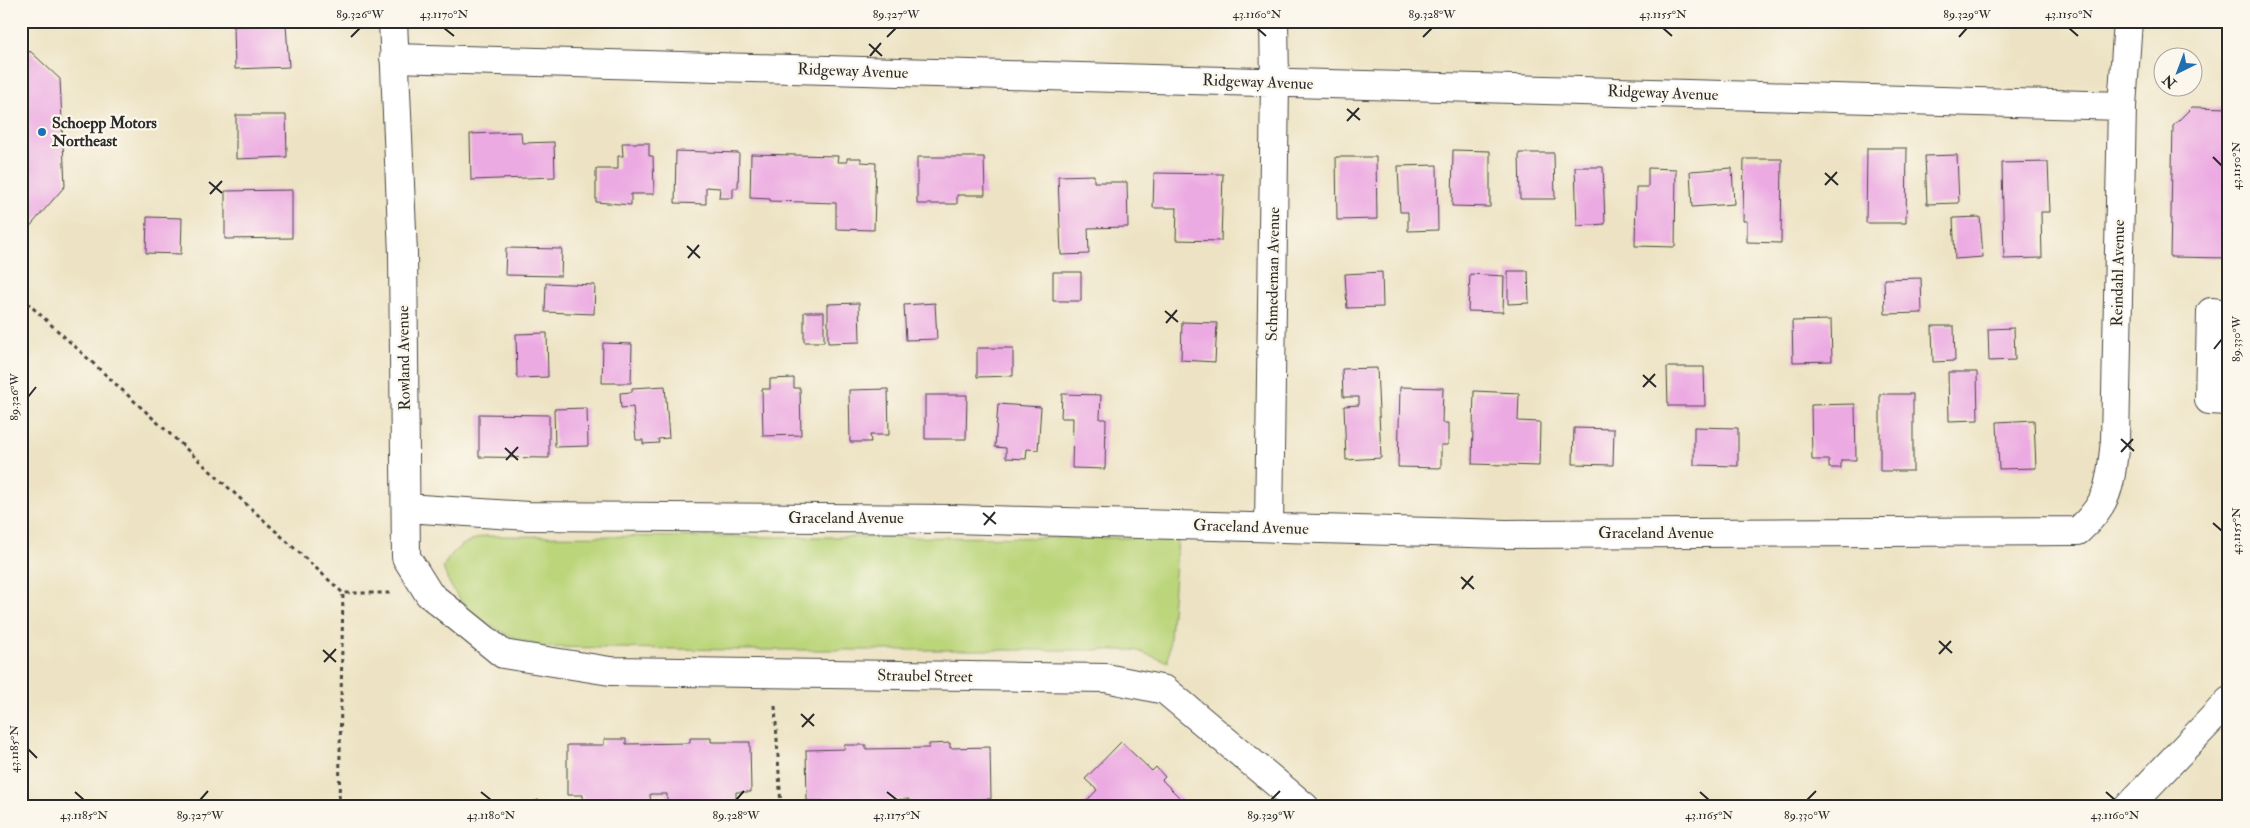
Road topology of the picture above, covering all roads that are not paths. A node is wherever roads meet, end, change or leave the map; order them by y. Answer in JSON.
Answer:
{"nodes":[{"id":1,"x":393,"y":21,"type":"edge"},
{"id":2,"x":1274,"y":21,"type":"edge"},
{"id":3,"x":2128,"y":21,"type":"edge"},
{"id":4,"x":394,"y":58,"type":"junction"},
{"id":5,"x":1276,"y":82,"type":"junction"},
{"id":6,"x":2122,"y":106,"type":"junction"},
{"id":7,"x":2229,"y":314,"type":"edge"},
{"id":8,"x":2229,"y":401,"type":"edge"},
{"id":9,"x":406,"y":508,"type":"junction"},
{"id":10,"x":2092,"y":519,"type":"joint"},
{"id":11,"x":1269,"y":528,"type":"junction"},
{"id":12,"x":503,"y":654,"type":"joint"},
{"id":13,"x":2229,"y":701,"type":"edge"},
{"id":14,"x":1305,"y":807,"type":"edge"},
{"id":15,"x":2128,"y":807,"type":"edge"}],
"edges":[{"from":1,"to":4,"type":"street","name":"Rowland Avenue"},
{"from":2,"to":5,"type":"street","name":"Schmedeman Avenue"},
{"from":3,"to":6,"type":"street","name":"Reindahl Avenue"},
{"from":4,"to":5,"type":"street","name":"Ridgeway Avenue"},
{"from":4,"to":9,"type":"street","name":"Rowland Avenue"},
{"from":5,"to":6,"type":"street","name":"Ridgeway Avenue"},
{"from":5,"to":11,"type":"street","name":"Schmedeman Avenue"},
{"from":6,"to":10,"type":"street","name":"Reindahl Avenue"},
{"from":7,"to":8,"type":"street"},
{"from":9,"to":11,"type":"street","name":"Graceland Avenue"},
{"from":9,"to":12,"type":"street","name":"Rowland Avenue"},
{"from":10,"to":11,"type":"street","name":"Graceland Avenue"},
{"from":12,"to":14,"type":"street","name":"Straubel Street"},
{"from":13,"to":15,"type":"street"}]}
